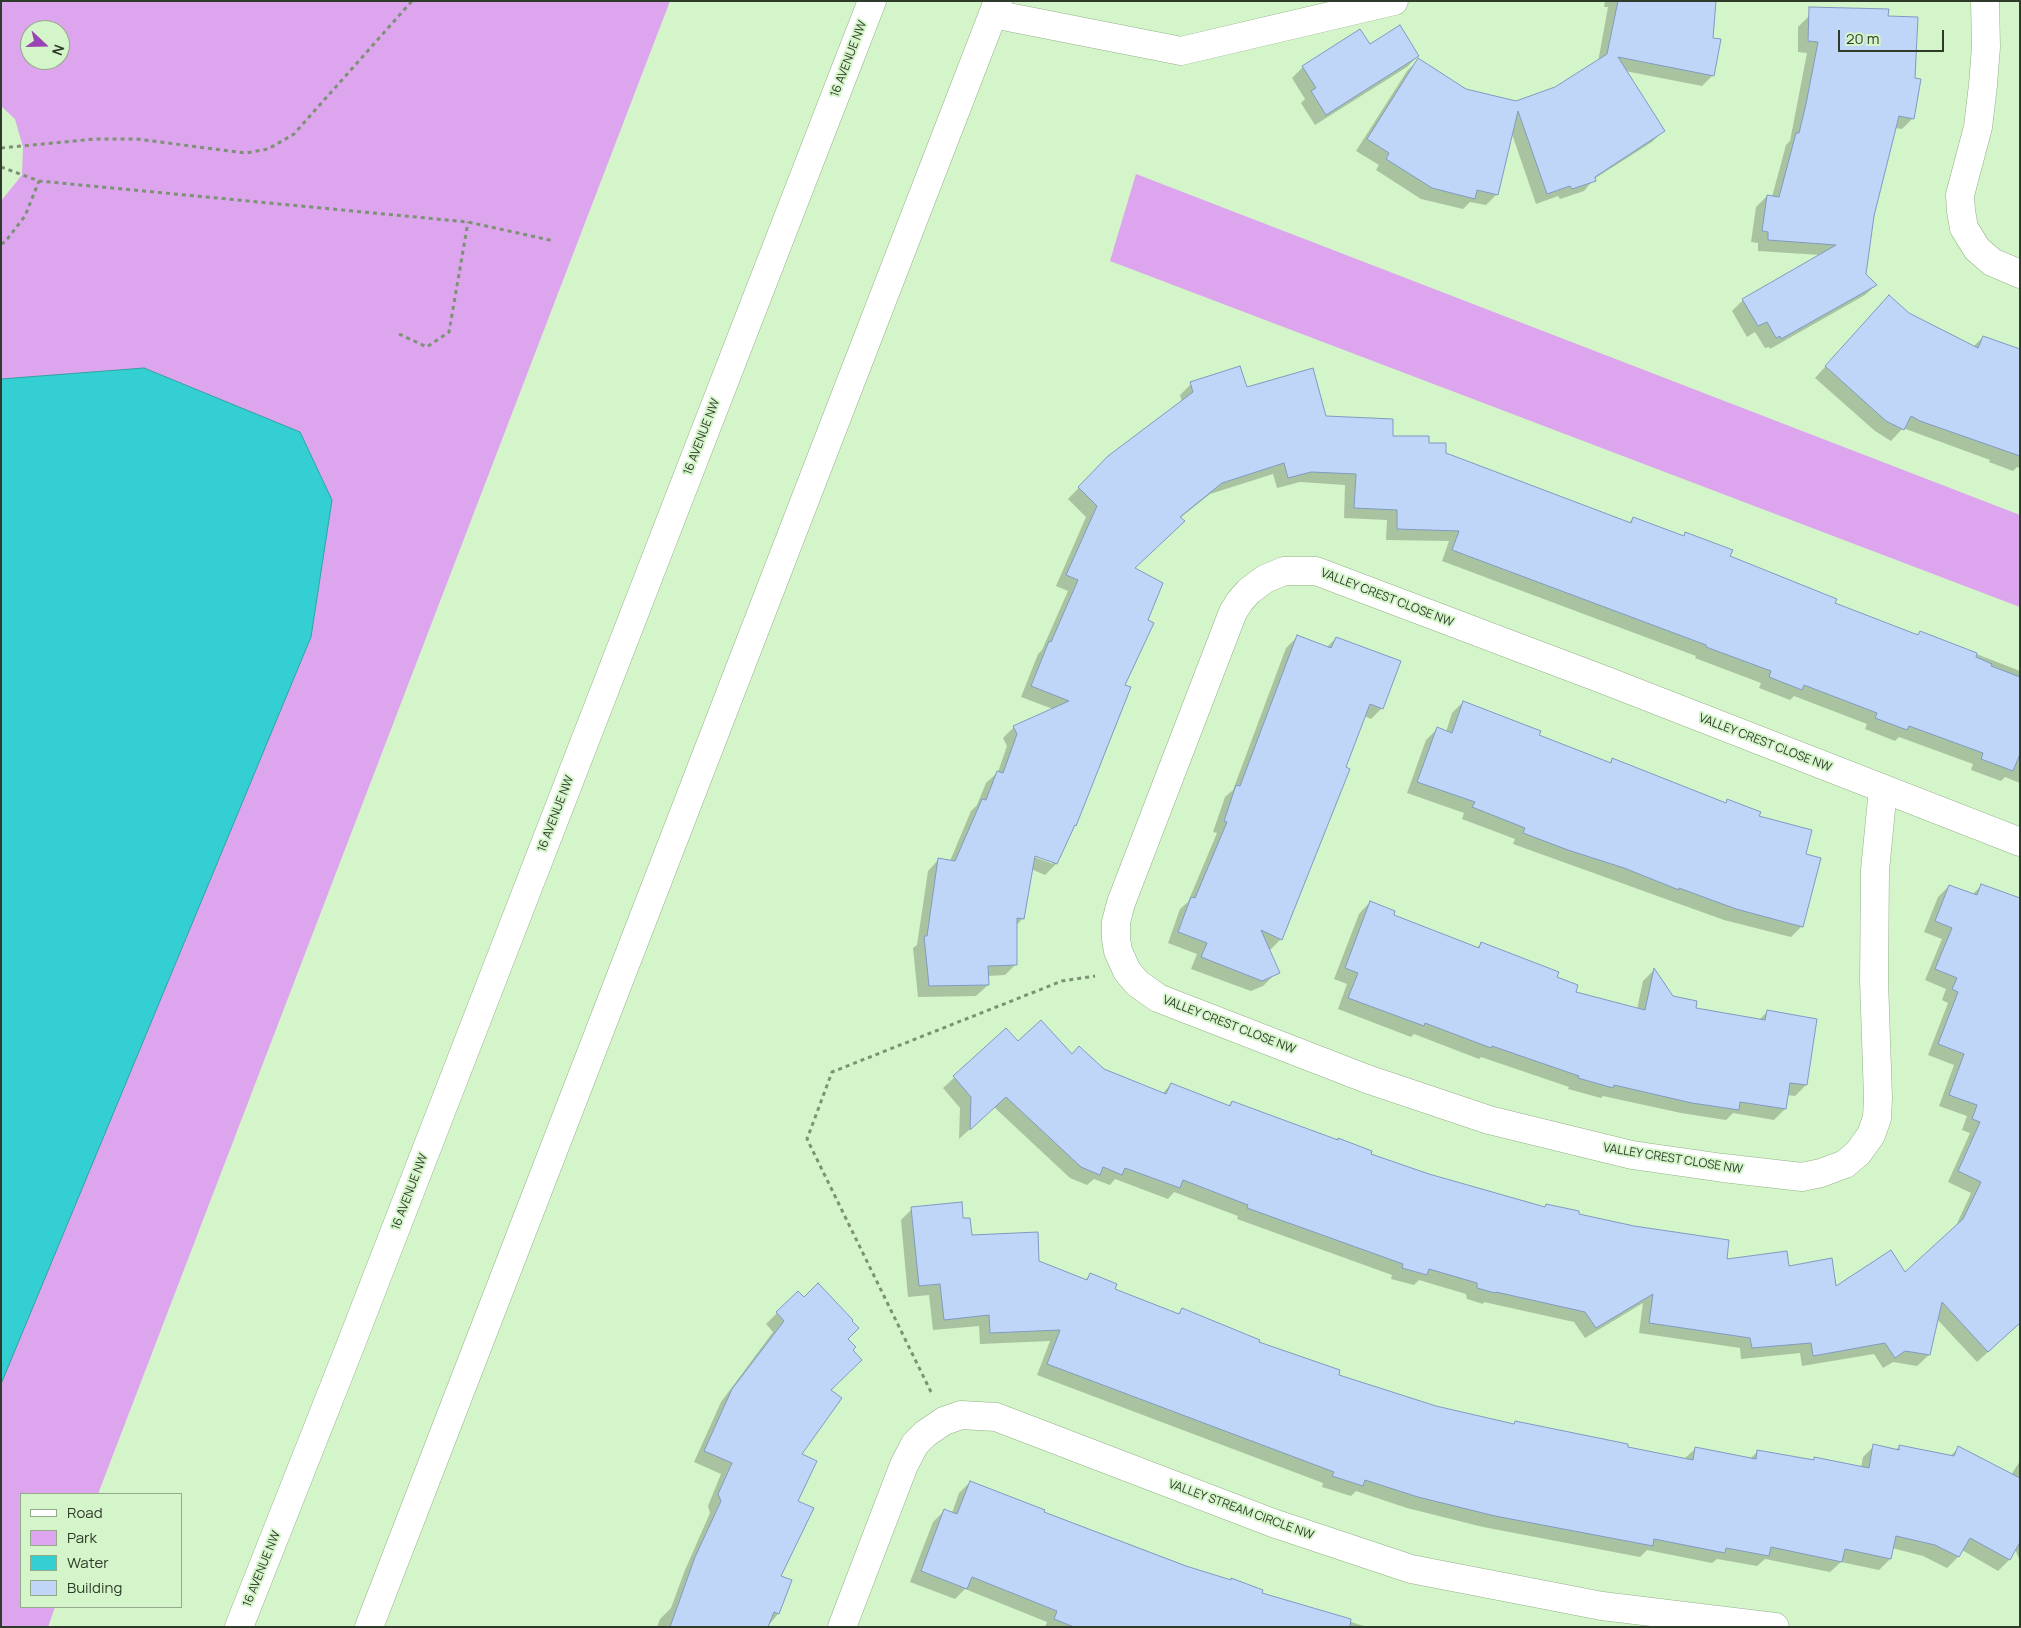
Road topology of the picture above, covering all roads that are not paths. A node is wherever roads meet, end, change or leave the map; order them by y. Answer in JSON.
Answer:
{"nodes":[{"id":1,"x":872,"y":1,"type":"edge"},
{"id":2,"x":1394,"y":1,"type":"edge"},
{"id":3,"x":1985,"y":1,"type":"edge"},
{"id":4,"x":995,"y":8,"type":"edge"},
{"id":5,"x":2020,"y":274,"type":"edge"},
{"id":6,"x":1883,"y":789,"type":"junction"},
{"id":7,"x":2020,"y":842,"type":"edge"},
{"id":8,"x":239,"y":1627,"type":"edge"},
{"id":9,"x":370,"y":1627,"type":"edge"},
{"id":10,"x":842,"y":1627,"type":"edge"},
{"id":11,"x":1775,"y":1627,"type":"edge"}],
"edges":[{"from":1,"to":8,"type":"main road","name":"16 AVENUE NW"},
{"from":2,"to":4,"type":"main road"},
{"from":3,"to":5,"type":"main road"},
{"from":4,"to":9,"type":"main road"},
{"from":6,"to":6,"type":"main road","name":"VALLEY CREST CLOSE NW"},
{"from":6,"to":7,"type":"main road","name":"VALLEY CREST CLOSE NW"},
{"from":10,"to":11,"type":"main road","name":"VALLEY STREAM CIRCLE NW"}]}
